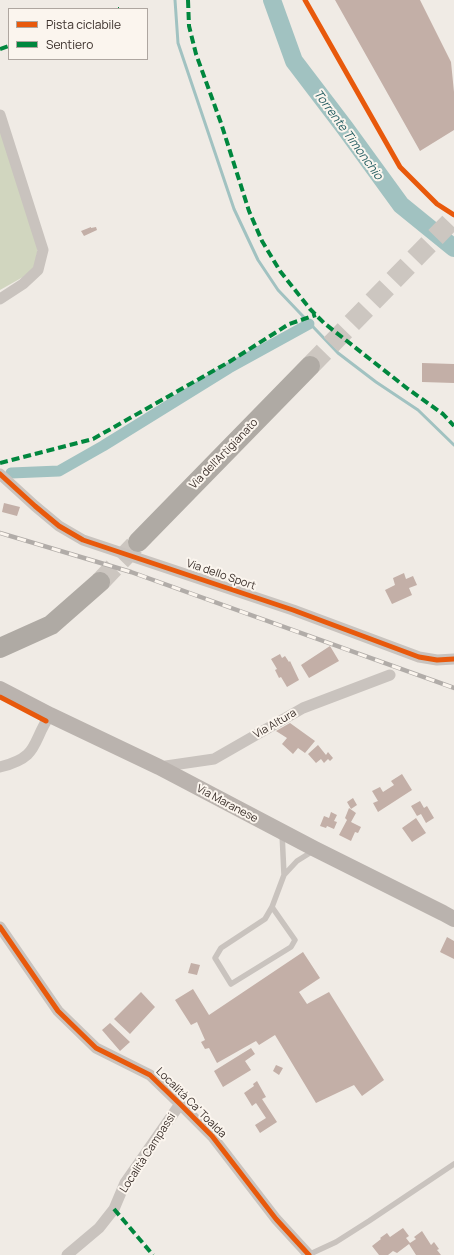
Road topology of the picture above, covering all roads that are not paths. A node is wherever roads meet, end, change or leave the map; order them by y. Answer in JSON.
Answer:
{"nodes":[{"id":1,"x":0,"y":115,"type":"edge"},
{"id":2,"x":0,"y":299,"type":"edge"},
{"id":3,"x":310,"y":366,"type":"tunnel mouth"},
{"id":4,"x":0,"y":474,"type":"edge"},
{"id":5,"x":138,"y":542,"type":"tunnel mouth"},
{"id":6,"x":100,"y":582,"type":"tunnel mouth"},
{"id":7,"x":0,"y":648,"type":"edge"},
{"id":8,"x":454,"y":659,"type":"edge"},
{"id":9,"x":390,"y":675,"type":"dead end"},
{"id":10,"x":0,"y":689,"type":"edge"},
{"id":11,"x":50,"y":715,"type":"junction"},
{"id":12,"x":0,"y":766,"type":"edge"},
{"id":13,"x":159,"y":767,"type":"junction"},
{"id":14,"x":282,"y":832,"type":"junction"},
{"id":15,"x":315,"y":849,"type":"junction"},
{"id":16,"x":284,"y":875,"type":"junction"},
{"id":17,"x":272,"y":907,"type":"junction"},
{"id":18,"x":454,"y":920,"type":"edge"},
{"id":19,"x":0,"y":927,"type":"edge"},
{"id":20,"x":180,"y":1104,"type":"junction"},
{"id":21,"x":454,"y":1164,"type":"edge"},
{"id":22,"x":67,"y":1255,"type":"edge"},
{"id":23,"x":309,"y":1255,"type":"edge"}],
"edges":[{"from":1,"to":2,"type":"street"},
{"from":3,"to":5,"type":"highway","name":"Via dell'Artigianato"},
{"from":4,"to":8,"type":"street","name":"Via dello Sport"},
{"from":6,"to":7,"type":"highway"},
{"from":9,"to":13,"type":"street","name":"Via Altura"},
{"from":10,"to":11,"type":"main road","name":"Via Maranese"},
{"from":11,"to":12,"type":"street"},
{"from":11,"to":13,"type":"main road","name":"Via Maranese"},
{"from":13,"to":14,"type":"main road","name":"Via Maranese"},
{"from":14,"to":15,"type":"main road","name":"Via Maranese"},
{"from":14,"to":16,"type":"lane"},
{"from":15,"to":16,"type":"lane"},
{"from":15,"to":18,"type":"main road","name":"Via Maranese"},
{"from":16,"to":17,"type":"lane"},
{"from":17,"to":17,"type":"lane"},
{"from":19,"to":20,"type":"street","name":"Località Ca' Toalda"},
{"from":20,"to":22,"type":"street","name":"Località Campassi"},
{"from":20,"to":23,"type":"street","name":"Località Ca' Toalda"},
{"from":21,"to":23,"type":"lane"}]}
